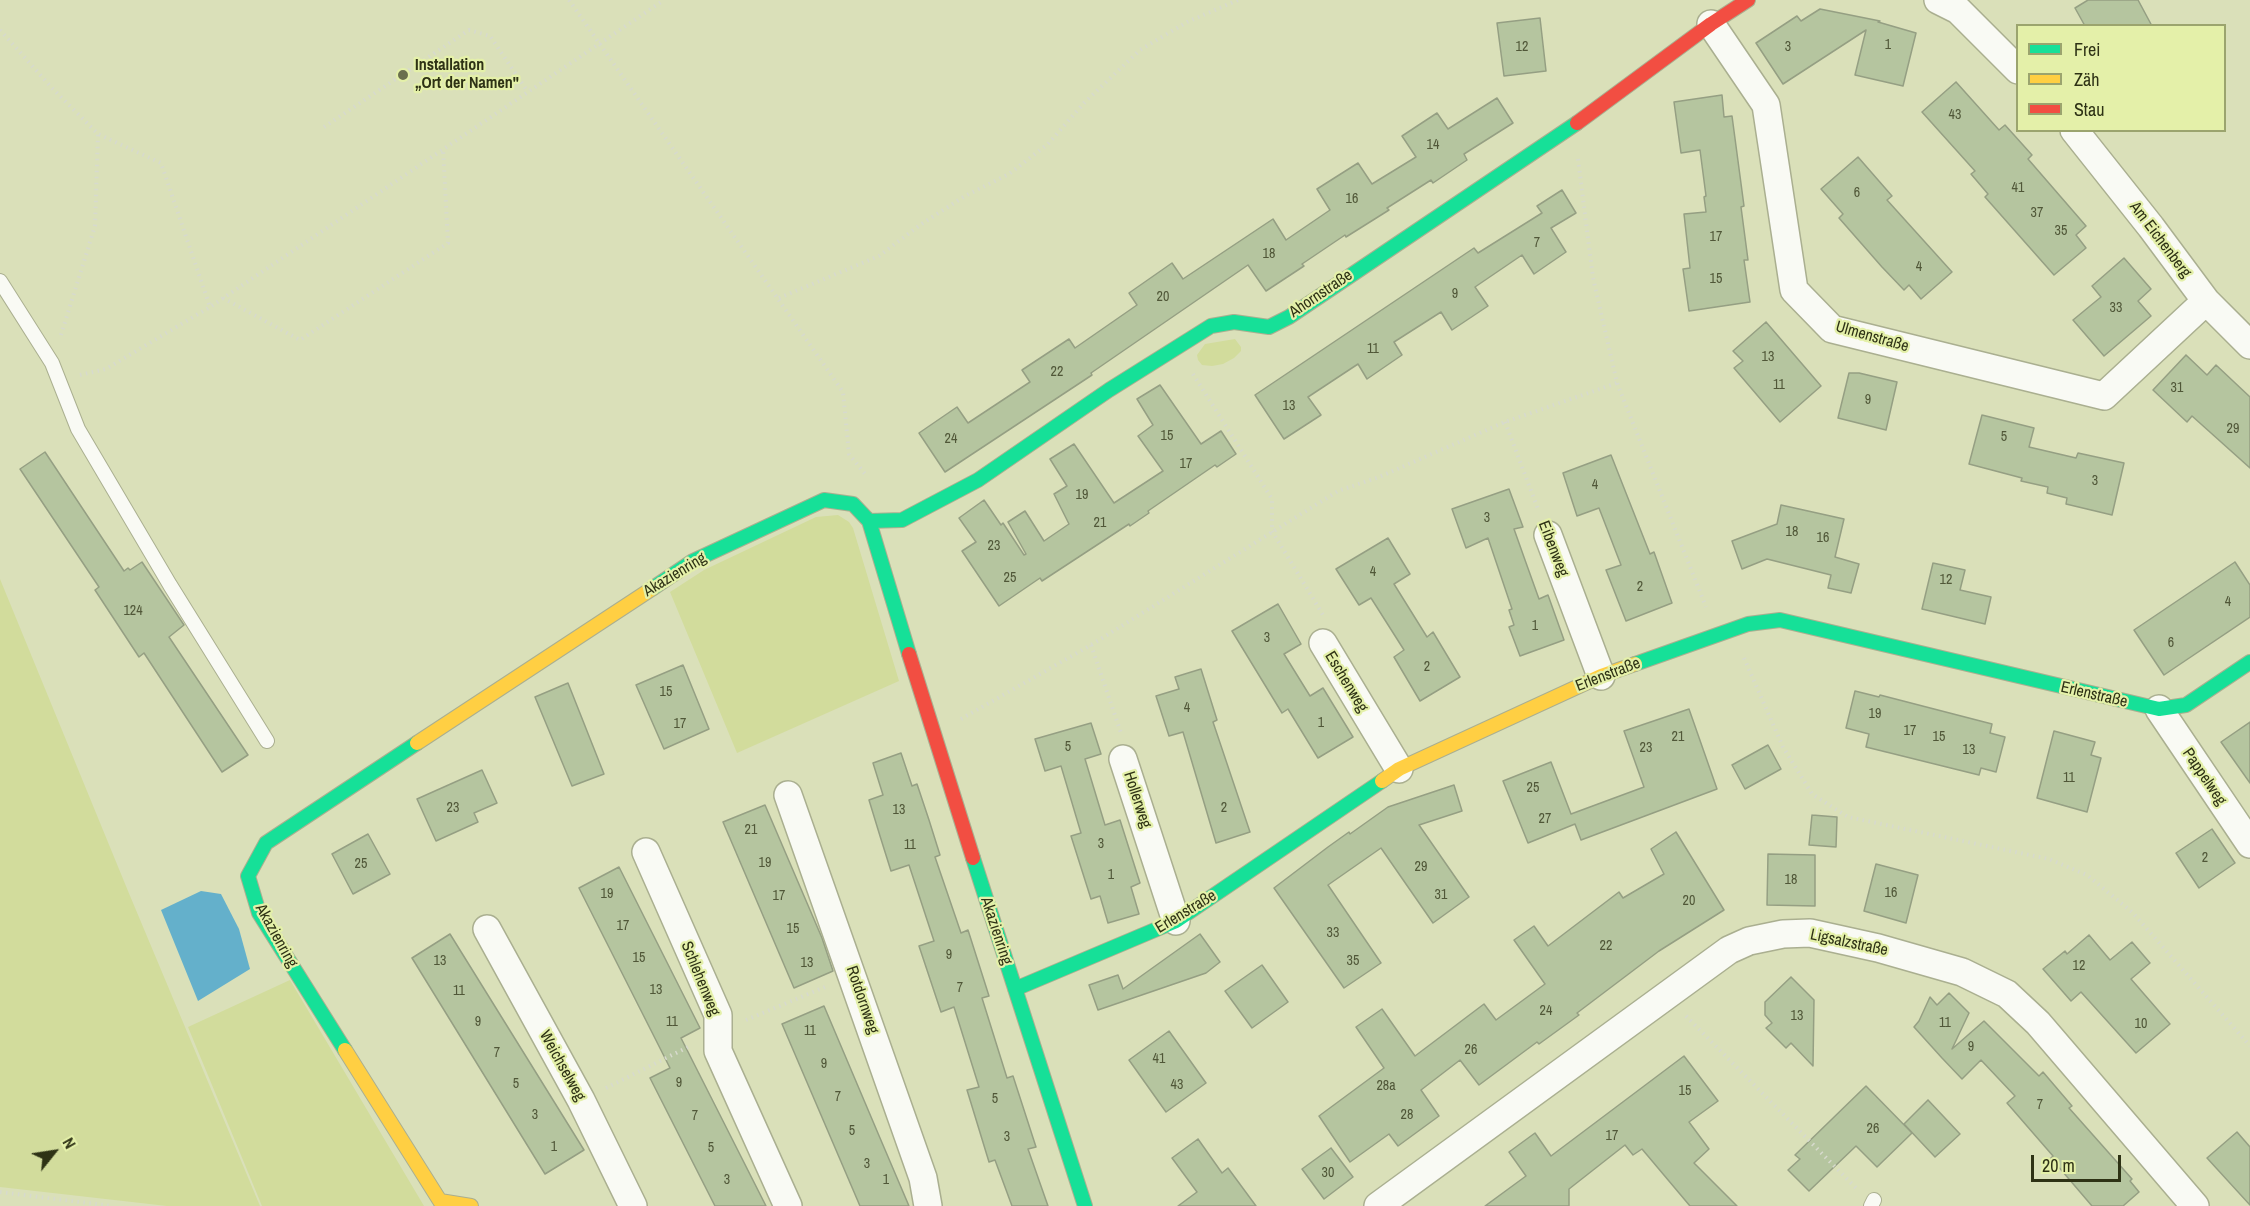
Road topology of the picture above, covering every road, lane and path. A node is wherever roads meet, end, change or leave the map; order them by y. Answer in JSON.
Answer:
{"nodes":[{"id":1,"x":664,"y":0,"type":"edge"},
{"id":2,"x":1238,"y":0,"type":"edge"},
{"id":3,"x":1748,"y":0,"type":"edge"},
{"id":4,"x":1938,"y":0,"type":"edge"},
{"id":5,"x":1711,"y":24,"type":"junction"},
{"id":6,"x":0,"y":30,"type":"edge"},
{"id":7,"x":2016,"y":68,"type":"edge"},
{"id":8,"x":528,"y":92,"type":"junction"},
{"id":9,"x":1574,"y":124,"type":"junction"},
{"id":10,"x":324,"y":127,"type":"dead end"},
{"id":11,"x":2076,"y":132,"type":"edge"},
{"id":12,"x":98,"y":134,"type":"junction"},
{"id":13,"x":443,"y":148,"type":"junction"},
{"id":14,"x":0,"y":281,"type":"edge"},
{"id":15,"x":223,"y":298,"type":"junction"},
{"id":16,"x":779,"y":298,"type":"dead end"},
{"id":17,"x":2206,"y":301,"type":"junction"},
{"id":18,"x":210,"y":307,"type":"junction"},
{"id":19,"x":2250,"y":345,"type":"edge"},
{"id":20,"x":1176,"y":347,"type":"junction"},
{"id":21,"x":52,"y":363,"type":"junction"},
{"id":22,"x":60,"y":380,"type":"junction"},
{"id":23,"x":1617,"y":383,"type":"junction"},
{"id":24,"x":1505,"y":422,"type":"junction"},
{"id":25,"x":869,"y":521,"type":"junction"},
{"id":26,"x":1272,"y":531,"type":"junction"},
{"id":27,"x":1548,"y":535,"type":"joint"},
{"id":28,"x":1732,"y":630,"type":"junction"},
{"id":29,"x":1718,"y":636,"type":"junction"},
{"id":30,"x":1323,"y":643,"type":"joint"},
{"id":31,"x":1091,"y":645,"type":"junction"},
{"id":32,"x":2250,"y":662,"type":"edge"},
{"id":33,"x":1601,"y":676,"type":"junction"},
{"id":34,"x":2159,"y":709,"type":"junction"},
{"id":35,"x":934,"y":736,"type":"junction"},
{"id":36,"x":267,"y":741,"type":"dead end"},
{"id":37,"x":1123,"y":759,"type":"joint"},
{"id":38,"x":1399,"y":769,"type":"junction"},
{"id":39,"x":788,"y":795,"type":"dead end"},
{"id":40,"x":2250,"y":844,"type":"edge"},
{"id":41,"x":646,"y":852,"type":"dead end"},
{"id":42,"x":1176,"y":921,"type":"junction"},
{"id":43,"x":487,"y":929,"type":"dead end"},
{"id":44,"x":1015,"y":989,"type":"junction"},
{"id":45,"x":1667,"y":995,"type":"junction"},
{"id":46,"x":2250,"y":1046,"type":"edge"},
{"id":47,"x":0,"y":1192,"type":"edge"},
{"id":48,"x":1872,"y":1203,"type":"edge"},
{"id":49,"x":112,"y":1206,"type":"edge"},
{"id":50,"x":471,"y":1206,"type":"edge"},
{"id":51,"x":633,"y":1206,"type":"edge"},
{"id":52,"x":788,"y":1206,"type":"edge"},
{"id":53,"x":928,"y":1206,"type":"edge"},
{"id":54,"x":1085,"y":1206,"type":"edge"},
{"id":55,"x":1378,"y":1206,"type":"edge"},
{"id":56,"x":2195,"y":1206,"type":"edge"}],
"edges":[{"from":1,"to":8,"type":"path"},
{"from":2,"to":16,"type":"path"},
{"from":3,"to":5,"type":"street","name":"Ahornstraße"},
{"from":4,"to":7,"type":"street"},
{"from":5,"to":9,"type":"street","name":"Ahornstraße"},
{"from":5,"to":17,"type":"street","name":"Ulmenstraße"},
{"from":6,"to":12,"type":"path"},
{"from":8,"to":10,"type":"path"},
{"from":8,"to":13,"type":"path"},
{"from":9,"to":20,"type":"street","name":"Ahornstraße"},
{"from":9,"to":23,"type":"path"},
{"from":11,"to":17,"type":"street","name":"Am Eichenberg"},
{"from":12,"to":18,"type":"path"},
{"from":12,"to":21,"type":"path"},
{"from":13,"to":15,"type":"path"},
{"from":13,"to":15,"type":"path"},
{"from":14,"to":21,"type":"lane"},
{"from":15,"to":18,"type":"path"},
{"from":17,"to":19,"type":"street","name":"Am Eichenberg"},
{"from":18,"to":22,"type":"path"},
{"from":20,"to":25,"type":"street","name":"Ahornstraße"},
{"from":20,"to":26,"type":"path"},
{"from":21,"to":22,"type":"lane"},
{"from":22,"to":36,"type":"lane"},
{"from":23,"to":24,"type":"path"},
{"from":23,"to":29,"type":"path"},
{"from":24,"to":26,"type":"path"},
{"from":24,"to":27,"type":"path","name":"Eibenweg"},
{"from":25,"to":35,"type":"street","name":"Akazienring"},
{"from":25,"to":50,"type":"street","name":"Akazienring"},
{"from":26,"to":30,"type":"path","name":"Eschenweg"},
{"from":26,"to":31,"type":"path"},
{"from":27,"to":33,"type":"street","name":"Eibenweg"},
{"from":28,"to":29,"type":"street","name":"Erlenstraße"},
{"from":28,"to":34,"type":"street","name":"Erlenstraße"},
{"from":28,"to":46,"type":"path"},
{"from":29,"to":33,"type":"street","name":"Erlenstraße"},
{"from":30,"to":38,"type":"street","name":"Eschenweg"},
{"from":31,"to":35,"type":"path"},
{"from":31,"to":37,"type":"path","name":"Hollerweg"},
{"from":32,"to":34,"type":"street","name":"Erlenstraße"},
{"from":33,"to":38,"type":"street","name":"Erlenstraße"},
{"from":34,"to":40,"type":"street","name":"Pappelweg"},
{"from":35,"to":44,"type":"street","name":"Akazienring"},
{"from":37,"to":42,"type":"street","name":"Hollerweg"},
{"from":38,"to":42,"type":"street","name":"Erlenstraße"},
{"from":39,"to":53,"type":"street","name":"Rotdornweg"},
{"from":41,"to":52,"type":"street","name":"Schlehenweg"},
{"from":42,"to":44,"type":"street","name":"Erlenstraße"},
{"from":43,"to":51,"type":"street","name":"Weichselweg"},
{"from":44,"to":54,"type":"street","name":"Akazienring"},
{"from":45,"to":48,"type":"path"},
{"from":45,"to":55,"type":"street","name":"Ligsalzstraße"},
{"from":45,"to":56,"type":"street","name":"Ligsalzstraße"},
{"from":47,"to":49,"type":"path"}]}
